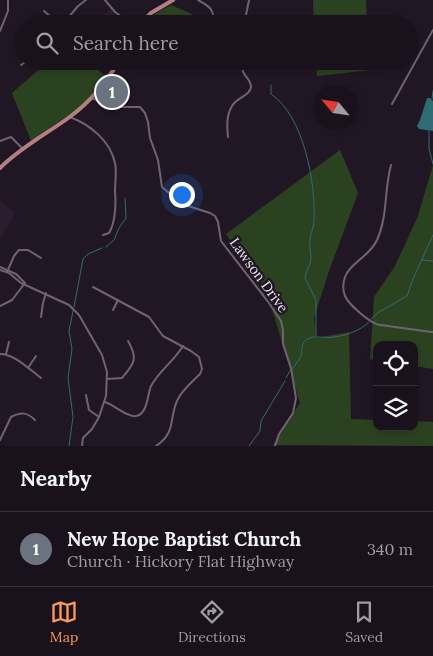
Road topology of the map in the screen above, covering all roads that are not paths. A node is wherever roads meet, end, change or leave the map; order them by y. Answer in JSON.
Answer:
{"nodes":[{"id":1,"x":8,"y":0,"type":"edge"},
{"id":2,"x":86,"y":0,"type":"edge"},
{"id":3,"x":105,"y":0,"type":"edge"},
{"id":4,"x":173,"y":0,"type":"edge"},
{"id":5,"x":198,"y":0,"type":"edge"},
{"id":6,"x":249,"y":0,"type":"edge"},
{"id":7,"x":44,"y":11,"type":"dead end"},
{"id":8,"x":49,"y":15,"type":"edge"},
{"id":9,"x":70,"y":15,"type":"edge"},
{"id":10,"x":119,"y":15,"type":"edge"},
{"id":11,"x":149,"y":15,"type":"edge"},
{"id":12,"x":213,"y":15,"type":"edge"},
{"id":13,"x":246,"y":15,"type":"edge"},
{"id":14,"x":433,"y":30,"type":"edge"},
{"id":15,"x":0,"y":31,"type":"edge"},
{"id":16,"x":418,"y":57,"type":"edge"},
{"id":17,"x":113,"y":70,"type":"edge"},
{"id":18,"x":242,"y":70,"type":"edge"},
{"id":19,"x":411,"y":70,"type":"edge"},
{"id":20,"x":91,"y":98,"type":"junction"},
{"id":21,"x":392,"y":104,"type":"dead end"},
{"id":22,"x":70,"y":116,"type":"junction"},
{"id":23,"x":228,"y":137,"type":"dead end"},
{"id":24,"x":0,"y":141,"type":"edge"},
{"id":25,"x":23,"y":149,"type":"junction"},
{"id":26,"x":391,"y":165,"type":"dead end"},
{"id":27,"x":0,"y":168,"type":"edge"},
{"id":28,"x":103,"y":234,"type":"dead end"},
{"id":29,"x":41,"y":258,"type":"dead end"},
{"id":30,"x":0,"y":268,"type":"edge"},
{"id":31,"x":8,"y":271,"type":"junction"},
{"id":32,"x":25,"y":283,"type":"junction"},
{"id":33,"x":93,"y":288,"type":"dead end"},
{"id":34,"x":46,"y":293,"type":"junction"},
{"id":35,"x":118,"y":300,"type":"junction"},
{"id":36,"x":0,"y":306,"type":"edge"},
{"id":37,"x":113,"y":310,"type":"dead end"},
{"id":38,"x":41,"y":317,"type":"dead end"},
{"id":39,"x":433,"y":332,"type":"edge"},
{"id":40,"x":128,"y":341,"type":"dead end"},
{"id":41,"x":9,"y":342,"type":"dead end"},
{"id":42,"x":183,"y":346,"type":"junction"},
{"id":43,"x":0,"y":354,"type":"edge"},
{"id":44,"x":6,"y":354,"type":"junction"},
{"id":45,"x":36,"y":356,"type":"dead end"},
{"id":46,"x":28,"y":368,"type":"junction"},
{"id":47,"x":41,"y":378,"type":"dead end"},
{"id":48,"x":107,"y":379,"type":"junction"},
{"id":49,"x":86,"y":395,"type":"dead end"},
{"id":50,"x":105,"y":402,"type":"junction"},
{"id":51,"x":99,"y":417,"type":"junction"},
{"id":52,"x":34,"y":420,"type":"dead end"},
{"id":53,"x":0,"y":440,"type":"edge"},
{"id":54,"x":82,"y":446,"type":"edge"},
{"id":55,"x":156,"y":446,"type":"edge"},
{"id":56,"x":275,"y":446,"type":"edge"}],
"edges":[{"from":1,"to":15,"type":"street"},
{"from":2,"to":9,"type":"street"},
{"from":3,"to":10,"type":"street"},
{"from":4,"to":11,"type":"main road"},
{"from":5,"to":12,"type":"street"},
{"from":6,"to":13,"type":"street"},
{"from":7,"to":8,"type":"street"},
{"from":14,"to":16,"type":"street"},
{"from":17,"to":20,"type":"main road"},
{"from":18,"to":23,"type":"street"},
{"from":19,"to":21,"type":"street"},
{"from":20,"to":22,"type":"main road"},
{"from":20,"to":56,"type":"street","name":"Lawson Drive"},
{"from":22,"to":25,"type":"main road"},
{"from":22,"to":28,"type":"street"},
{"from":24,"to":25,"type":"street"},
{"from":25,"to":27,"type":"main road"},
{"from":26,"to":39,"type":"street"},
{"from":29,"to":31,"type":"street"},
{"from":30,"to":31,"type":"street"},
{"from":31,"to":32,"type":"street"},
{"from":32,"to":34,"type":"street"},
{"from":32,"to":36,"type":"street"},
{"from":33,"to":35,"type":"street"},
{"from":34,"to":38,"type":"street"},
{"from":34,"to":48,"type":"street"},
{"from":35,"to":37,"type":"street"},
{"from":35,"to":42,"type":"street"},
{"from":40,"to":48,"type":"street"},
{"from":41,"to":44,"type":"street"},
{"from":42,"to":50,"type":"street"},
{"from":42,"to":55,"type":"street"},
{"from":43,"to":44,"type":"street"},
{"from":44,"to":46,"type":"street"},
{"from":45,"to":46,"type":"street"},
{"from":46,"to":47,"type":"street"},
{"from":48,"to":50,"type":"street"},
{"from":49,"to":51,"type":"street"},
{"from":50,"to":51,"type":"street"},
{"from":51,"to":54,"type":"street"},
{"from":52,"to":53,"type":"street"}]}
